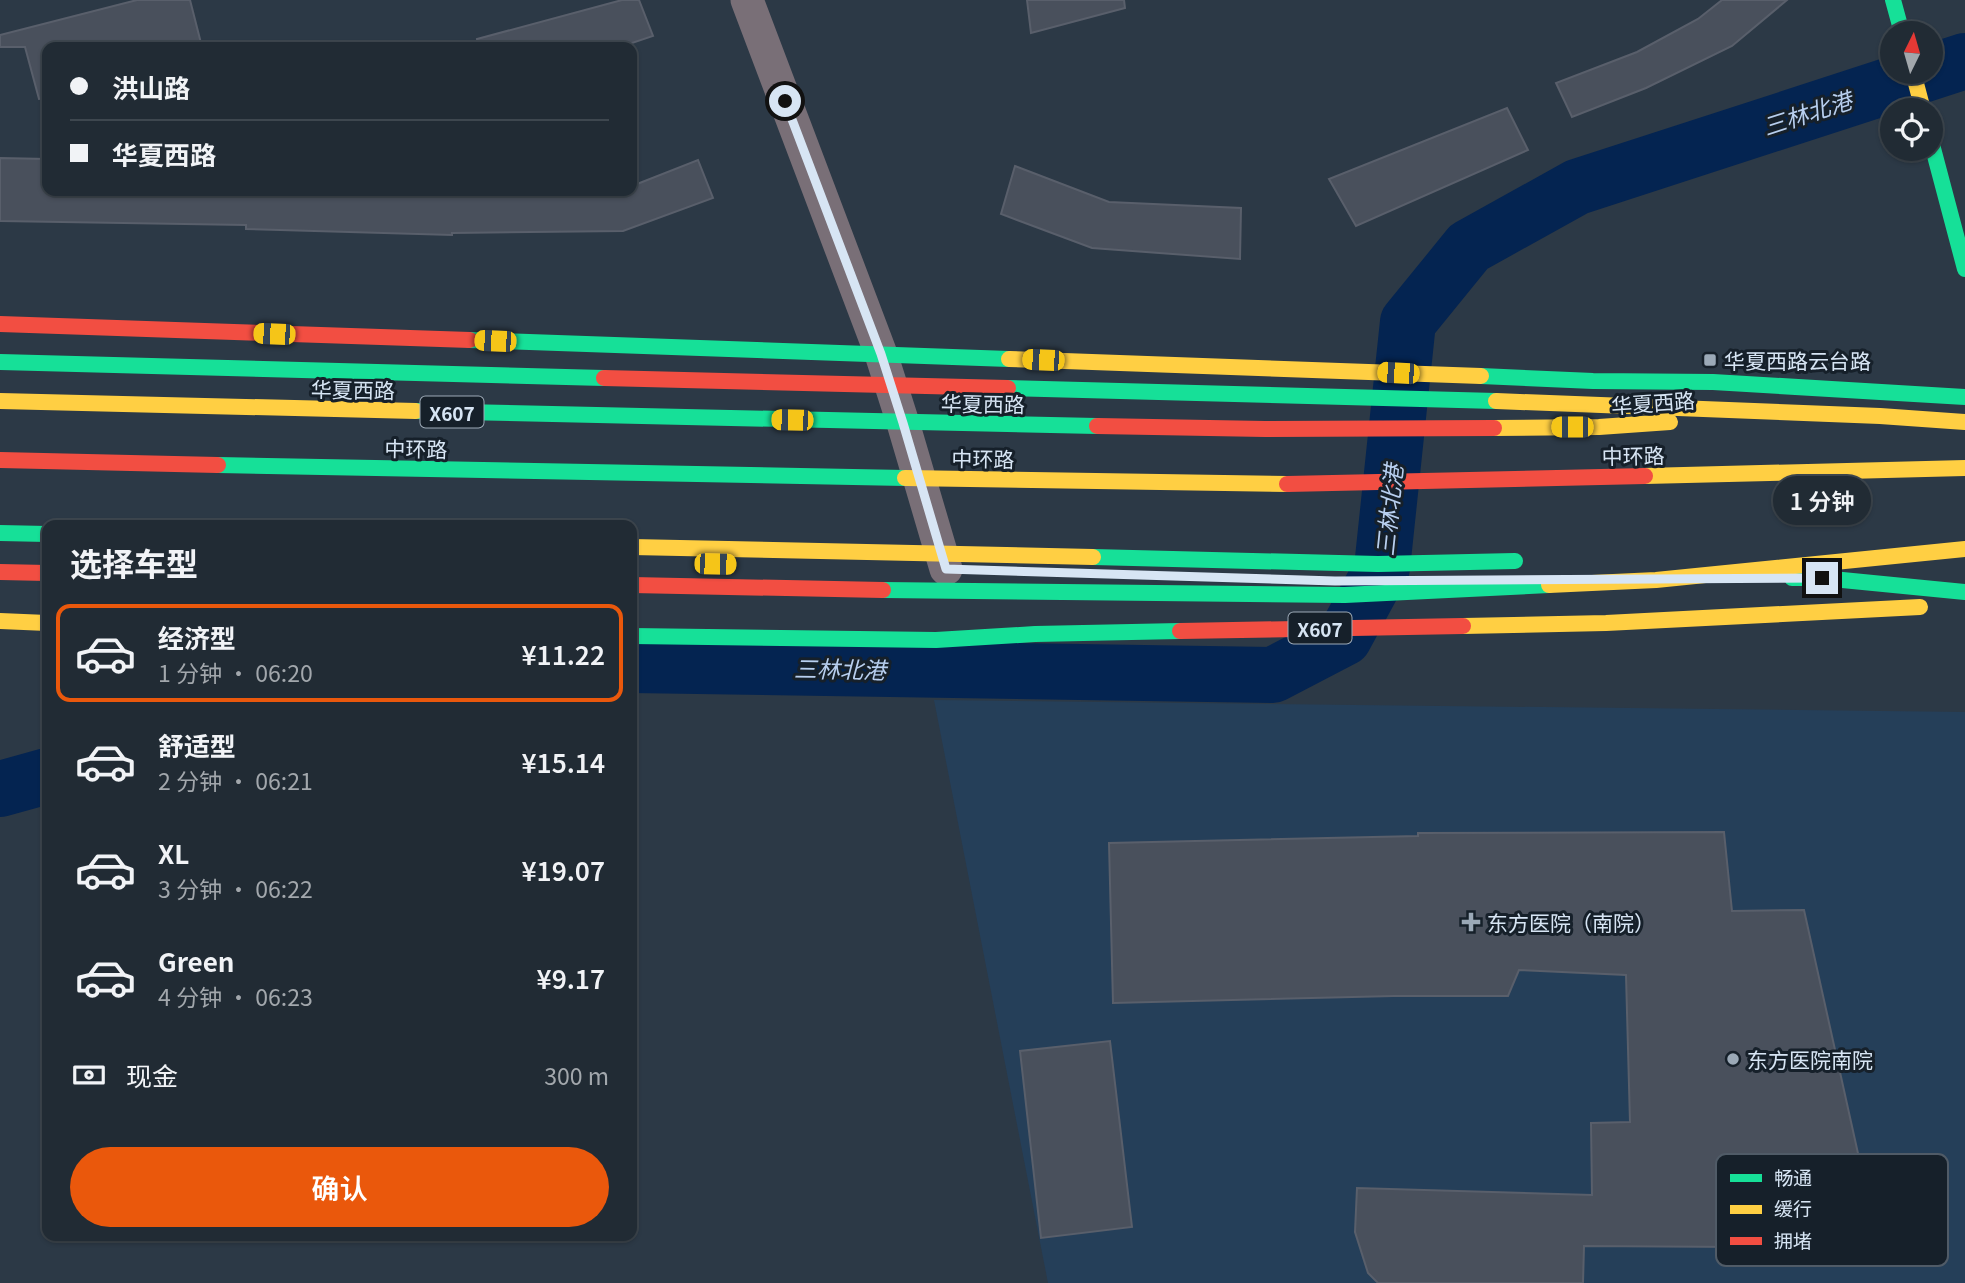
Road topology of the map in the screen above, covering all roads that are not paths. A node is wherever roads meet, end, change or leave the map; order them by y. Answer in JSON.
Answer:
{"nodes":[{"id":1,"x":747,"y":0,"type":"edge"},
{"id":2,"x":1936,"y":161,"type":"edge"},
{"id":3,"x":1965,"y":269,"type":"edge"},
{"id":4,"x":0,"y":324,"type":"edge"},
{"id":5,"x":881,"y":354,"type":"junction"},
{"id":6,"x":0,"y":362,"type":"edge"},
{"id":7,"x":1965,"y":399,"type":"edge"},
{"id":8,"x":0,"y":401,"type":"edge"},
{"id":9,"x":1965,"y":422,"type":"edge"},
{"id":10,"x":903,"y":423,"type":"junction"},
{"id":11,"x":0,"y":460,"type":"edge"},
{"id":12,"x":1965,"y":468,"type":"edge"},
{"id":13,"x":0,"y":533,"type":"edge"},
{"id":14,"x":42,"y":534,"type":"edge"},
{"id":15,"x":0,"y":547,"type":"edge"},
{"id":16,"x":637,"y":547,"type":"edge"},
{"id":17,"x":42,"y":548,"type":"edge"},
{"id":18,"x":1965,"y":549,"type":"edge"},
{"id":19,"x":1755,"y":554,"type":"dead end"},
{"id":20,"x":1531,"y":560,"type":"dead end"},
{"id":21,"x":637,"y":562,"type":"edge"},
{"id":22,"x":953,"y":570,"type":"joint"},
{"id":23,"x":0,"y":572,"type":"edge"},
{"id":24,"x":42,"y":573,"type":"edge"},
{"id":25,"x":1224,"y":578,"type":"dead end"},
{"id":26,"x":637,"y":585,"type":"edge"},
{"id":27,"x":1965,"y":592,"type":"edge"},
{"id":28,"x":1951,"y":606,"type":"edge"},
{"id":29,"x":0,"y":621,"type":"edge"},
{"id":30,"x":42,"y":623,"type":"edge"},
{"id":31,"x":637,"y":636,"type":"edge"}],
"edges":[{"from":1,"to":5,"type":"street"},
{"from":2,"to":3,"type":"main road"},
{"from":4,"to":5,"type":"main road"},
{"from":5,"to":7,"type":"main road"},
{"from":5,"to":10,"type":"street"},
{"from":6,"to":9,"type":"main road","bridge":true},
{"from":7,"to":10,"type":"main road","name":"华夏西路","number":"X607"},
{"from":8,"to":10,"type":"main road","name":"华夏西路","number":"X607"},
{"from":10,"to":22,"type":"street"},
{"from":11,"to":12,"type":"main road","name":"中环路","bridge":true},
{"from":13,"to":14,"type":"main road"},
{"from":15,"to":17,"type":"main road"},
{"from":16,"to":20,"type":"main road","bridge":true},
{"from":18,"to":19,"type":"main road","bridge":true},
{"from":18,"to":26,"type":"main road","bridge":true},
{"from":21,"to":22,"type":"main road"},
{"from":23,"to":24,"type":"main road"},
{"from":25,"to":27,"type":"main road"},
{"from":28,"to":31,"type":"main road","number":"X607"},
{"from":29,"to":30,"type":"main road"}]}
